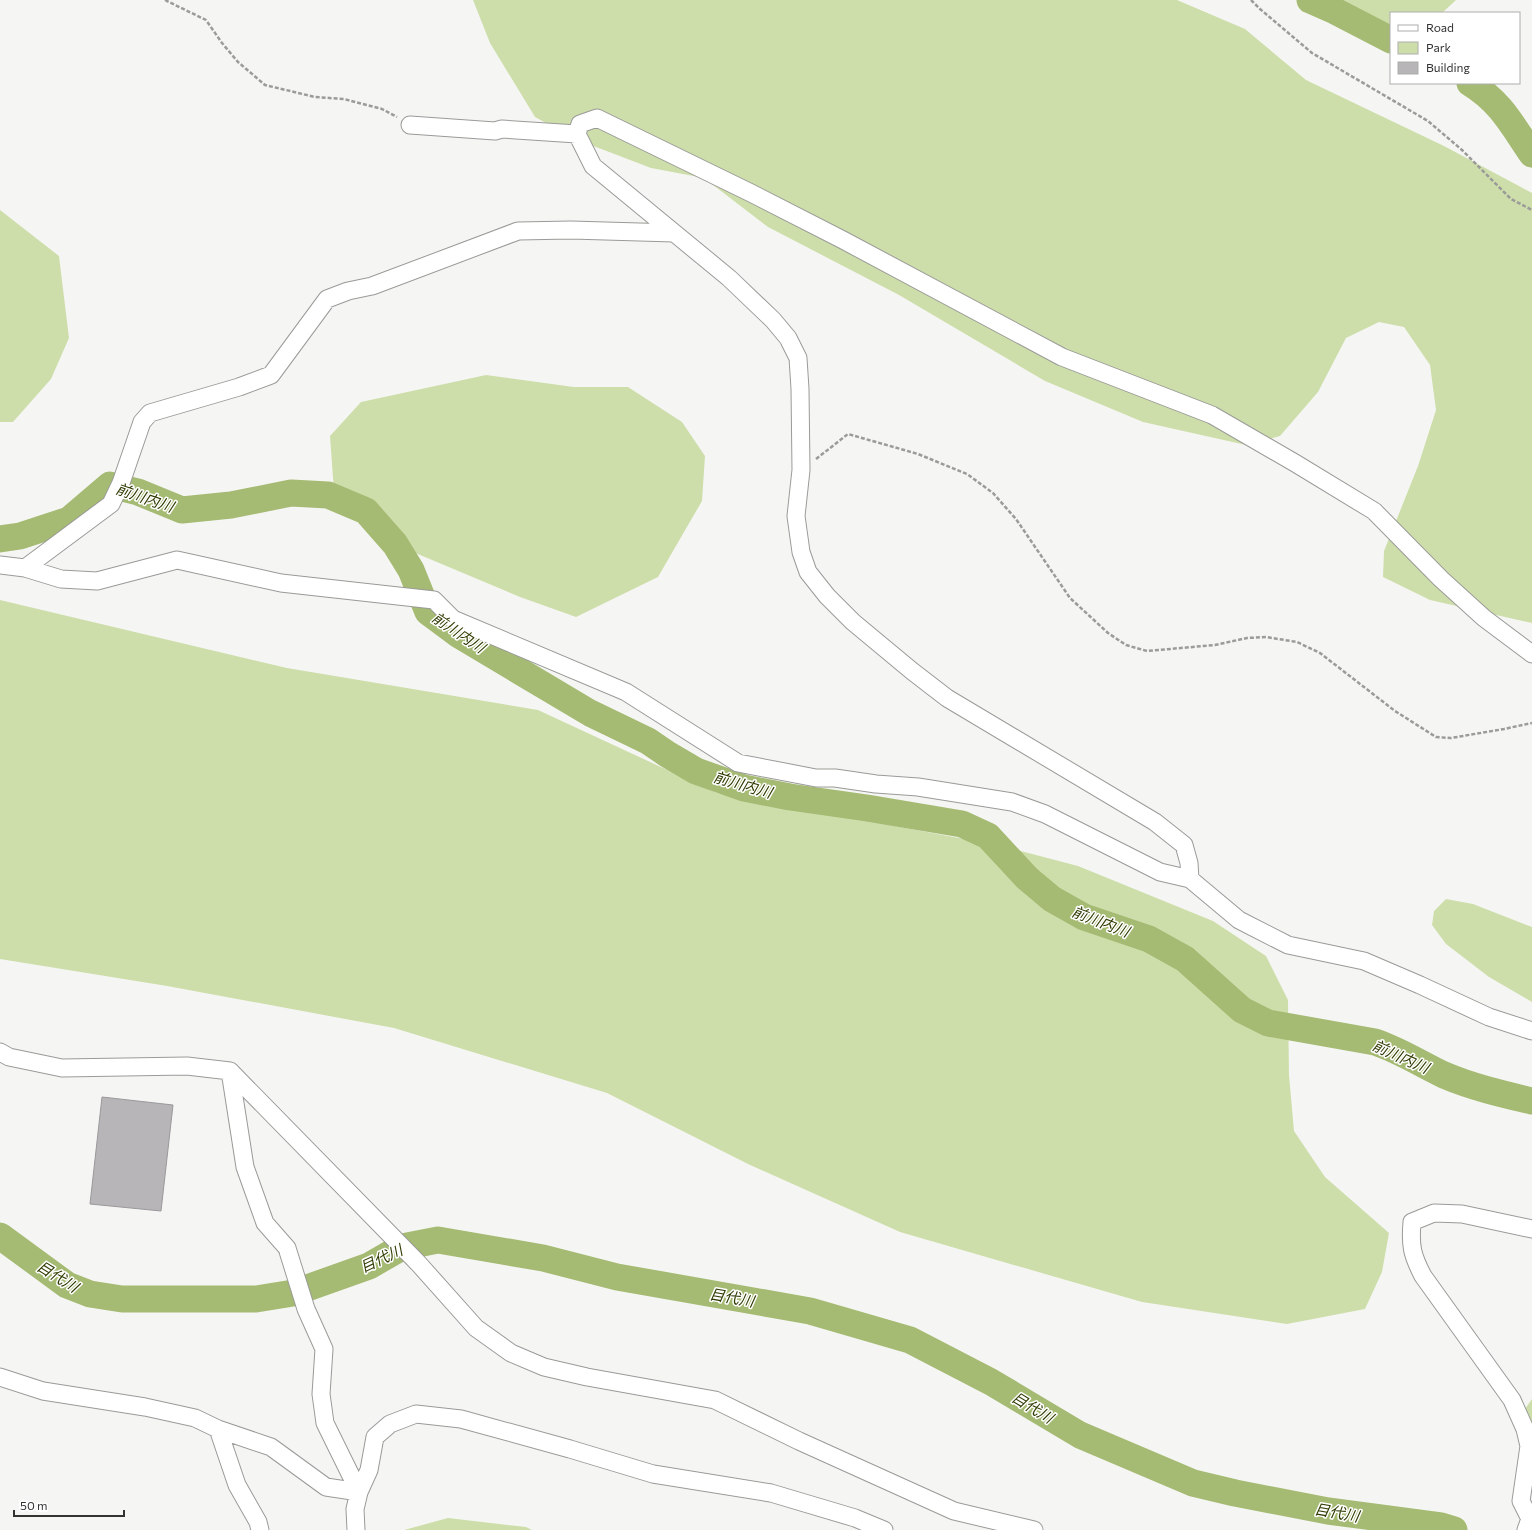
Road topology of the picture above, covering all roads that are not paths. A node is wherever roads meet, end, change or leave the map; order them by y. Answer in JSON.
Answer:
{"nodes":[{"id":1,"x":410,"y":125,"type":"road end"},
{"id":2,"x":577,"y":134,"type":"junction"},
{"id":3,"x":674,"y":233,"type":"junction"},
{"id":4,"x":0,"y":565,"type":"edge"},
{"id":5,"x":25,"y":568,"type":"junction"},
{"id":6,"x":1532,"y":654,"type":"edge"},
{"id":7,"x":1190,"y":879,"type":"junction"},
{"id":8,"x":1532,"y":1031,"type":"edge"},
{"id":9,"x":0,"y":1052,"type":"edge"},
{"id":10,"x":230,"y":1071,"type":"junction"},
{"id":11,"x":1532,"y":1229,"type":"edge"},
{"id":12,"x":0,"y":1377,"type":"edge"},
{"id":13,"x":218,"y":1429,"type":"junction"},
{"id":14,"x":359,"y":1492,"type":"junction"},
{"id":15,"x":1528,"y":1525,"type":"edge"},
{"id":16,"x":260,"y":1530,"type":"edge"},
{"id":17,"x":356,"y":1530,"type":"edge"},
{"id":18,"x":884,"y":1530,"type":"edge"},
{"id":19,"x":1034,"y":1530,"type":"edge"}],
"edges":[{"from":1,"to":2,"type":"street"},
{"from":2,"to":3,"type":"street"},
{"from":2,"to":6,"type":"street"},
{"from":3,"to":5,"type":"street"},
{"from":3,"to":7,"type":"street"},
{"from":4,"to":5,"type":"street"},
{"from":5,"to":7,"type":"street"},
{"from":7,"to":8,"type":"street"},
{"from":9,"to":10,"type":"street"},
{"from":10,"to":14,"type":"street"},
{"from":10,"to":19,"type":"street"},
{"from":11,"to":15,"type":"street"},
{"from":12,"to":13,"type":"street"},
{"from":13,"to":14,"type":"street"},
{"from":13,"to":16,"type":"street"},
{"from":14,"to":17,"type":"street"},
{"from":14,"to":18,"type":"street"}]}
